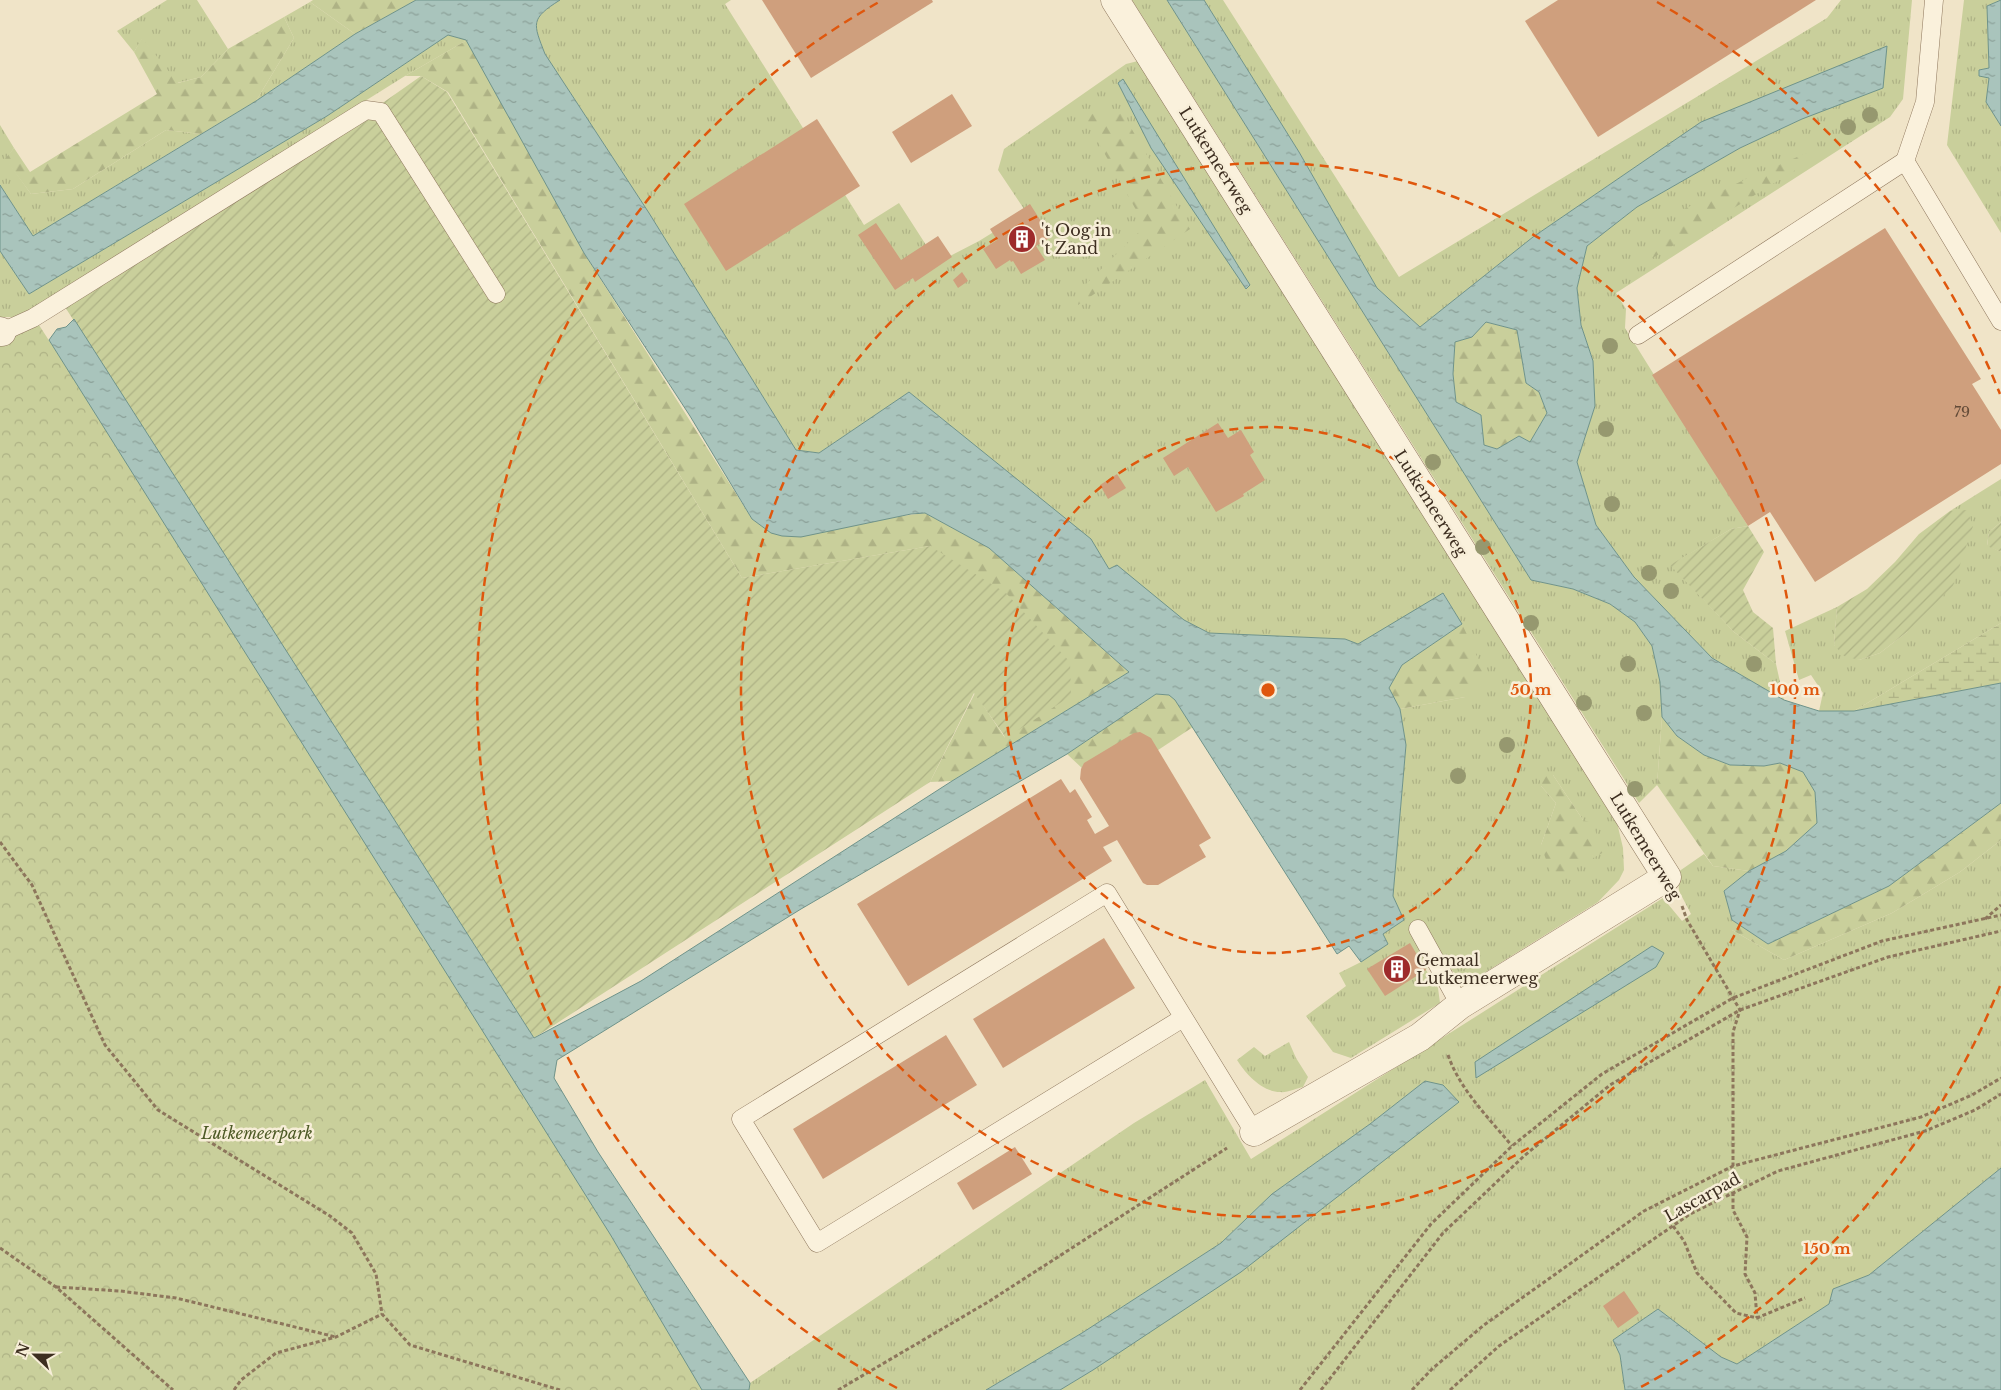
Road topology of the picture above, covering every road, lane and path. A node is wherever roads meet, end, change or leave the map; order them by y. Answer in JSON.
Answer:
{"nodes":[{"id":1,"x":1115,"y":0,"type":"edge"},
{"id":2,"x":1934,"y":0,"type":"edge"},
{"id":3,"x":1905,"y":161,"type":"junction"},
{"id":4,"x":496,"y":294,"type":"dead end"},
{"id":5,"x":2001,"y":322,"type":"edge"},
{"id":6,"x":1,"y":331,"type":"edge"},
{"id":7,"x":1638,"y":335,"type":"dead end"},
{"id":8,"x":0,"y":842,"type":"edge"},
{"id":9,"x":1667,"y":877,"type":"junction"},
{"id":10,"x":2001,"y":906,"type":"edge"},
{"id":11,"x":2001,"y":915,"type":"edge"},
{"id":12,"x":1984,"y":919,"type":"junction"},
{"id":13,"x":1418,"y":929,"type":"dead end"},
{"id":14,"x":2001,"y":932,"type":"edge"},
{"id":15,"x":1733,"y":998,"type":"junction"},
{"id":16,"x":1460,"y":1005,"type":"junction"},
{"id":17,"x":1740,"y":1010,"type":"junction"},
{"id":18,"x":1183,"y":1018,"type":"junction"},
{"id":19,"x":1437,"y":1023,"type":"junction"},
{"id":20,"x":2001,"y":1078,"type":"edge"},
{"id":21,"x":2001,"y":1094,"type":"edge"},
{"id":22,"x":1254,"y":1132,"type":"junction"},
{"id":23,"x":1512,"y":1146,"type":"junction"},
{"id":24,"x":1733,"y":1166,"type":"junction"},
{"id":25,"x":1733,"y":1192,"type":"junction"},
{"id":26,"x":1673,"y":1226,"type":"junction"},
{"id":27,"x":0,"y":1248,"type":"edge"},
{"id":28,"x":56,"y":1287,"type":"junction"},
{"id":29,"x":1805,"y":1298,"type":"dead end"},
{"id":30,"x":382,"y":1314,"type":"junction"},
{"id":31,"x":1758,"y":1318,"type":"junction"},
{"id":32,"x":336,"y":1337,"type":"junction"},
{"id":33,"x":173,"y":1390,"type":"edge"},
{"id":34,"x":234,"y":1390,"type":"edge"},
{"id":35,"x":560,"y":1390,"type":"edge"},
{"id":36,"x":838,"y":1390,"type":"edge"},
{"id":37,"x":1300,"y":1390,"type":"edge"},
{"id":38,"x":1321,"y":1390,"type":"edge"},
{"id":39,"x":1412,"y":1390,"type":"edge"},
{"id":40,"x":1450,"y":1390,"type":"edge"}],
"edges":[{"from":1,"to":9,"type":"street","name":"Lutkemeerweg"},
{"from":2,"to":3,"type":"lane"},
{"from":3,"to":5,"type":"lane"},
{"from":3,"to":7,"type":"lane"},
{"from":4,"to":6,"type":"lane"},
{"from":8,"to":30,"type":"path"},
{"from":9,"to":15,"type":"path","name":"Lutkemeerweg"},
{"from":9,"to":16,"type":"street"},
{"from":10,"to":12,"type":"path"},
{"from":11,"to":12,"type":"path"},
{"from":12,"to":15,"type":"path"},
{"from":13,"to":16,"type":"lane"},
{"from":14,"to":17,"type":"path"},
{"from":15,"to":17,"type":"path","name":"Lutkemeerweg"},
{"from":15,"to":23,"type":"path"},
{"from":16,"to":19,"type":"street"},
{"from":17,"to":24,"type":"path"},
{"from":17,"to":38,"type":"path"},
{"from":18,"to":18,"type":"lane"},
{"from":18,"to":22,"type":"lane"},
{"from":19,"to":22,"type":"street"},
{"from":19,"to":23,"type":"path"},
{"from":20,"to":24,"type":"path"},
{"from":21,"to":25,"type":"path","name":"Lascarpad"},
{"from":22,"to":36,"type":"path"},
{"from":23,"to":37,"type":"path"},
{"from":24,"to":39,"type":"path"},
{"from":25,"to":26,"type":"path","name":"Lascarpad"},
{"from":25,"to":31,"type":"path"},
{"from":26,"to":31,"type":"path"},
{"from":26,"to":40,"type":"path","name":"Lascarpad"},
{"from":27,"to":28,"type":"path"},
{"from":28,"to":32,"type":"path"},
{"from":28,"to":33,"type":"path"},
{"from":29,"to":31,"type":"path"},
{"from":30,"to":32,"type":"path"},
{"from":30,"to":35,"type":"path"},
{"from":32,"to":34,"type":"path"}]}
